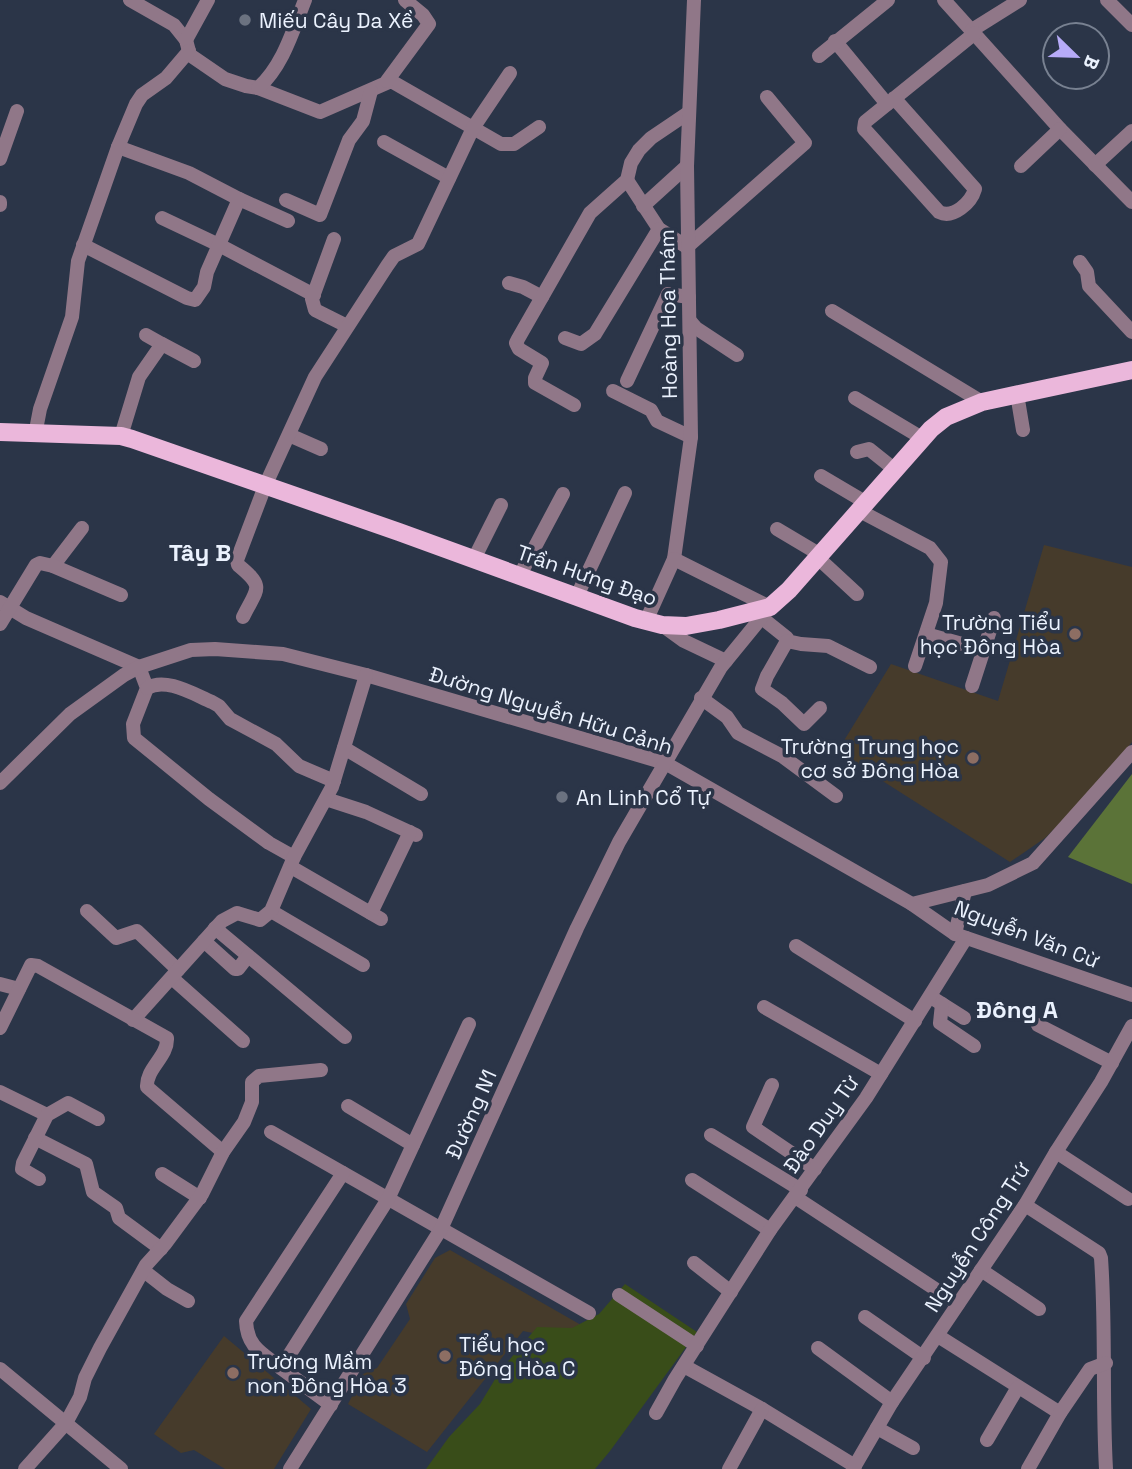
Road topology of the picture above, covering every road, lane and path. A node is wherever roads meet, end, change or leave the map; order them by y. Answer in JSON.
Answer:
{"nodes":[{"id":1,"x":130,"y":0,"type":"edge"},
{"id":2,"x":208,"y":0,"type":"edge"},
{"id":3,"x":305,"y":0,"type":"edge"},
{"id":4,"x":405,"y":0,"type":"edge"},
{"id":5,"x":694,"y":0,"type":"edge"},
{"id":6,"x":888,"y":0,"type":"edge"},
{"id":7,"x":944,"y":0,"type":"edge"},
{"id":8,"x":1020,"y":0,"type":"edge"},
{"id":9,"x":1107,"y":0,"type":"edge"},
{"id":10,"x":1132,"y":25,"type":"edge"},
{"id":11,"x":973,"y":31,"type":"junction"},
{"id":12,"x":835,"y":41,"type":"junction"},
{"id":13,"x":188,"y":46,"type":"junction"},
{"id":14,"x":819,"y":56,"type":"dead end"},
{"id":15,"x":510,"y":74,"type":"dead end"},
{"id":16,"x":387,"y":81,"type":"junction"},
{"id":17,"x":258,"y":88,"type":"junction"},
{"id":18,"x":370,"y":92,"type":"junction"},
{"id":19,"x":767,"y":97,"type":"dead end"},
{"id":20,"x":890,"y":101,"type":"junction"},
{"id":21,"x":17,"y":111,"type":"dead end"},
{"id":22,"x":688,"y":113,"type":"junction"},
{"id":23,"x":539,"y":127,"type":"dead end"},
{"id":24,"x":473,"y":128,"type":"junction"},
{"id":25,"x":1060,"y":129,"type":"junction"},
{"id":26,"x":1132,"y":131,"type":"edge"},
{"id":27,"x":384,"y":142,"type":"dead end"},
{"id":28,"x":118,"y":147,"type":"junction"},
{"id":29,"x":0,"y":159,"type":"edge"},
{"id":30,"x":1096,"y":165,"type":"junction"},
{"id":31,"x":687,"y":166,"type":"junction"},
{"id":32,"x":1021,"y":166,"type":"dead end"},
{"id":33,"x":449,"y":177,"type":"junction"},
{"id":34,"x":627,"y":180,"type":"junction"},
{"id":35,"x":239,"y":199,"type":"junction"},
{"id":36,"x":286,"y":200,"type":"dead end"},
{"id":37,"x":1132,"y":202,"type":"edge"},
{"id":38,"x":643,"y":206,"type":"junction"},
{"id":39,"x":162,"y":218,"type":"dead end"},
{"id":40,"x":288,"y":221,"type":"dead end"},
{"id":41,"x":659,"y":229,"type":"junction"},
{"id":42,"x":334,"y":239,"type":"dead end"},
{"id":43,"x":83,"y":245,"type":"junction"},
{"id":44,"x":219,"y":245,"type":"junction"},
{"id":45,"x":687,"y":247,"type":"junction"},
{"id":46,"x":1080,"y":262,"type":"dead end"},
{"id":47,"x":509,"y":284,"type":"dead end"},
{"id":48,"x":314,"y":295,"type":"junction"},
{"id":49,"x":542,"y":297,"type":"junction"},
{"id":50,"x":689,"y":297,"type":"junction"},
{"id":51,"x":832,"y":311,"type":"dead end"},
{"id":52,"x":690,"y":321,"type":"junction"},
{"id":53,"x":347,"y":326,"type":"junction"},
{"id":54,"x":1132,"y":332,"type":"edge"},
{"id":55,"x":146,"y":335,"type":"dead end"},
{"id":56,"x":565,"y":338,"type":"dead end"},
{"id":57,"x":162,"y":344,"type":"junction"},
{"id":58,"x":737,"y":355,"type":"dead end"},
{"id":59,"x":194,"y":361,"type":"dead end"},
{"id":60,"x":1132,"y":370,"type":"edge"},
{"id":61,"x":627,"y":381,"type":"dead end"},
{"id":62,"x":613,"y":391,"type":"dead end"},
{"id":63,"x":1017,"y":394,"type":"junction"},
{"id":64,"x":855,"y":398,"type":"dead end"},
{"id":65,"x":982,"y":402,"type":"junction"},
{"id":66,"x":574,"y":405,"type":"dead end"},
{"id":67,"x":1023,"y":430,"type":"dead end"},
{"id":68,"x":0,"y":432,"type":"edge"},
{"id":69,"x":35,"y":435,"type":"junction"},
{"id":70,"x":289,"y":435,"type":"junction"},
{"id":71,"x":121,"y":436,"type":"junction"},
{"id":72,"x":691,"y":437,"type":"junction"},
{"id":73,"x":922,"y":439,"type":"junction"},
{"id":74,"x":321,"y":449,"type":"dead end"},
{"id":75,"x":857,"y":452,"type":"dead end"},
{"id":76,"x":894,"y":469,"type":"junction"},
{"id":77,"x":821,"y":476,"type":"dead end"},
{"id":78,"x":265,"y":486,"type":"junction"},
{"id":79,"x":625,"y":493,"type":"dead end"},
{"id":80,"x":563,"y":494,"type":"dead end"},
{"id":81,"x":501,"y":505,"type":"dead end"},
{"id":82,"x":861,"y":506,"type":"junction"},
{"id":83,"x":82,"y":528,"type":"dead end"},
{"id":84,"x":777,"y":529,"type":"dead end"},
{"id":85,"x":818,"y":556,"type":"junction"},
{"id":86,"x":474,"y":559,"type":"junction"},
{"id":87,"x":674,"y":559,"type":"junction"},
{"id":88,"x":53,"y":566,"type":"junction"},
{"id":89,"x":520,"y":575,"type":"junction"},
{"id":90,"x":856,"y":594,"type":"dead end"},
{"id":91,"x":121,"y":595,"type":"dead end"},
{"id":92,"x":576,"y":596,"type":"junction"},
{"id":93,"x":5,"y":606,"type":"edge"},
{"id":94,"x":766,"y":613,"type":"junction"},
{"id":95,"x":243,"y":617,"type":"dead end"},
{"id":96,"x":994,"y":618,"type":"dead end"},
{"id":97,"x":654,"y":623,"type":"junction"},
{"id":98,"x":0,"y":624,"type":"edge"},
{"id":99,"x":926,"y":634,"type":"junction"},
{"id":100,"x":787,"y":641,"type":"junction"},
{"id":101,"x":984,"y":650,"type":"junction"},
{"id":102,"x":726,"y":661,"type":"junction"},
{"id":103,"x":915,"y":666,"type":"dead end"},
{"id":104,"x":139,"y":667,"type":"junction"},
{"id":105,"x":870,"y":667,"type":"dead end"},
{"id":106,"x":366,"y":676,"type":"junction"},
{"id":107,"x":972,"y":686,"type":"dead end"},
{"id":108,"x":147,"y":688,"type":"junction"},
{"id":109,"x":701,"y":698,"type":"junction"},
{"id":110,"x":820,"y":708,"type":"dead end"},
{"id":111,"x":344,"y":748,"type":"junction"},
{"id":112,"x":1132,"y":752,"type":"edge"},
{"id":113,"x":665,"y":763,"type":"junction"},
{"id":114,"x":334,"y":781,"type":"junction"},
{"id":115,"x":0,"y":783,"type":"edge"},
{"id":116,"x":421,"y":794,"type":"dead end"},
{"id":117,"x":836,"y":796,"type":"dead end"},
{"id":118,"x":326,"y":799,"type":"junction"},
{"id":119,"x":292,"y":862,"type":"junction"},
{"id":120,"x":965,"y":891,"type":"junction"},
{"id":121,"x":912,"y":904,"type":"junction"},
{"id":122,"x":86,"y":911,"type":"dead end"},
{"id":123,"x":271,"y":911,"type":"junction"},
{"id":124,"x":215,"y":928,"type":"junction"},
{"id":125,"x":960,"y":936,"type":"junction"},
{"id":126,"x":204,"y":941,"type":"junction"},
{"id":127,"x":796,"y":946,"type":"dead end"},
{"id":128,"x":248,"y":956,"type":"junction"},
{"id":129,"x":363,"y":965,"type":"dead end"},
{"id":130,"x":175,"y":974,"type":"junction"},
{"id":131,"x":0,"y":984,"type":"edge"},
{"id":132,"x":19,"y":989,"type":"junction"},
{"id":133,"x":1132,"y":995,"type":"edge"},
{"id":134,"x":936,"y":1000,"type":"junction"},
{"id":135,"x":764,"y":1007,"type":"dead end"},
{"id":136,"x":964,"y":1018,"type":"dead end"},
{"id":137,"x":133,"y":1020,"type":"junction"},
{"id":138,"x":915,"y":1021,"type":"junction"},
{"id":139,"x":469,"y":1024,"type":"dead end"},
{"id":140,"x":1038,"y":1025,"type":"dead end"},
{"id":141,"x":1132,"y":1026,"type":"edge"},
{"id":142,"x":0,"y":1028,"type":"edge"},
{"id":143,"x":345,"y":1037,"type":"dead end"},
{"id":144,"x":243,"y":1041,"type":"dead end"},
{"id":145,"x":974,"y":1046,"type":"dead end"},
{"id":146,"x":1112,"y":1063,"type":"junction"},
{"id":147,"x":321,"y":1070,"type":"dead end"},
{"id":148,"x":881,"y":1074,"type":"junction"},
{"id":149,"x":772,"y":1086,"type":"dead end"},
{"id":150,"x":0,"y":1092,"type":"edge"},
{"id":151,"x":348,"y":1106,"type":"dead end"},
{"id":152,"x":47,"y":1115,"type":"junction"},
{"id":153,"x":98,"y":1119,"type":"dead end"},
{"id":154,"x":271,"y":1132,"type":"dead end"},
{"id":155,"x":711,"y":1135,"type":"dead end"},
{"id":156,"x":35,"y":1138,"type":"junction"},
{"id":157,"x":414,"y":1145,"type":"junction"},
{"id":158,"x":223,"y":1152,"type":"junction"},
{"id":159,"x":1056,"y":1152,"type":"junction"},
{"id":160,"x":815,"y":1169,"type":"junction"},
{"id":161,"x":343,"y":1173,"type":"junction"},
{"id":162,"x":162,"y":1174,"type":"dead end"},
{"id":163,"x":39,"y":1179,"type":"dead end"},
{"id":164,"x":692,"y":1180,"type":"dead end"},
{"id":165,"x":798,"y":1193,"type":"junction"},
{"id":166,"x":200,"y":1198,"type":"junction"},
{"id":167,"x":388,"y":1199,"type":"junction"},
{"id":168,"x":1128,"y":1199,"type":"dead end"},
{"id":169,"x":1025,"y":1205,"type":"junction"},
{"id":170,"x":441,"y":1229,"type":"junction"},
{"id":171,"x":770,"y":1230,"type":"junction"},
{"id":172,"x":161,"y":1249,"type":"junction"},
{"id":173,"x":694,"y":1263,"type":"dead end"},
{"id":174,"x":144,"y":1270,"type":"junction"},
{"id":175,"x":981,"y":1270,"type":"junction"},
{"id":176,"x":731,"y":1292,"type":"junction"},
{"id":177,"x":619,"y":1295,"type":"dead end"},
{"id":178,"x":188,"y":1301,"type":"dead end"},
{"id":179,"x":958,"y":1304,"type":"junction"},
{"id":180,"x":1040,"y":1309,"type":"dead end"},
{"id":181,"x":589,"y":1313,"type":"dead end"},
{"id":182,"x":865,"y":1317,"type":"dead end"},
{"id":183,"x":937,"y":1336,"type":"junction"},
{"id":184,"x":697,"y":1346,"type":"junction"},
{"id":185,"x":818,"y":1348,"type":"dead end"},
{"id":186,"x":924,"y":1358,"type":"junction"},
{"id":187,"x":1106,"y":1363,"type":"junction"},
{"id":188,"x":684,"y":1366,"type":"junction"},
{"id":189,"x":281,"y":1368,"type":"junction"},
{"id":190,"x":0,"y":1369,"type":"edge"},
{"id":191,"x":1018,"y":1387,"type":"junction"},
{"id":192,"x":892,"y":1402,"type":"junction"},
{"id":193,"x":331,"y":1405,"type":"junction"},
{"id":194,"x":762,"y":1409,"type":"junction"},
{"id":195,"x":656,"y":1413,"type":"dead end"},
{"id":196,"x":1060,"y":1413,"type":"junction"},
{"id":197,"x":66,"y":1423,"type":"junction"},
{"id":198,"x":877,"y":1429,"type":"junction"},
{"id":199,"x":987,"y":1440,"type":"dead end"},
{"id":200,"x":913,"y":1448,"type":"dead end"},
{"id":201,"x":854,"y":1467,"type":"edge"},
{"id":202,"x":25,"y":1469,"type":"edge"},
{"id":203,"x":121,"y":1469,"type":"edge"},
{"id":204,"x":290,"y":1469,"type":"edge"},
{"id":205,"x":729,"y":1469,"type":"edge"},
{"id":206,"x":1028,"y":1469,"type":"edge"},
{"id":207,"x":1106,"y":1469,"type":"edge"}],
"edges":[{"from":1,"to":13,"type":"street"},
{"from":2,"to":13,"type":"street"},
{"from":3,"to":17,"type":"street"},
{"from":4,"to":16,"type":"street"},
{"from":5,"to":22,"type":"street","name":"Hoàng Hoa Thám"},
{"from":6,"to":12,"type":"street"},
{"from":7,"to":11,"type":"street"},
{"from":8,"to":11,"type":"street"},
{"from":9,"to":10,"type":"street"},
{"from":11,"to":20,"type":"street"},
{"from":11,"to":25,"type":"street"},
{"from":12,"to":14,"type":"street"},
{"from":12,"to":20,"type":"street"},
{"from":13,"to":17,"type":"street"},
{"from":13,"to":28,"type":"street"},
{"from":15,"to":24,"type":"street"},
{"from":16,"to":18,"type":"street"},
{"from":16,"to":24,"type":"street"},
{"from":17,"to":18,"type":"street"},
{"from":18,"to":36,"type":"street"},
{"from":19,"to":45,"type":"street"},
{"from":20,"to":20,"type":"street"},
{"from":21,"to":29,"type":"street"},
{"from":22,"to":31,"type":"street","name":"Hoàng Hoa Thám"},
{"from":22,"to":34,"type":"street"},
{"from":23,"to":24,"type":"street"},
{"from":24,"to":33,"type":"street"},
{"from":25,"to":30,"type":"street"},
{"from":25,"to":32,"type":"street"},
{"from":26,"to":30,"type":"street"},
{"from":27,"to":33,"type":"street"},
{"from":28,"to":35,"type":"street"},
{"from":28,"to":43,"type":"street"},
{"from":30,"to":37,"type":"street"},
{"from":31,"to":38,"type":"street"},
{"from":31,"to":45,"type":"street","name":"Hoàng Hoa Thám"},
{"from":33,"to":53,"type":"street"},
{"from":34,"to":38,"type":"street"},
{"from":34,"to":49,"type":"street"},
{"from":35,"to":40,"type":"street"},
{"from":35,"to":44,"type":"street"},
{"from":38,"to":41,"type":"street"},
{"from":39,"to":44,"type":"street"},
{"from":41,"to":45,"type":"street"},
{"from":41,"to":56,"type":"street"},
{"from":42,"to":48,"type":"street"},
{"from":43,"to":44,"type":"street"},
{"from":43,"to":69,"type":"street"},
{"from":44,"to":48,"type":"street"},
{"from":45,"to":50,"type":"street","name":"Hoàng Hoa Thám"},
{"from":46,"to":54,"type":"street"},
{"from":47,"to":49,"type":"street"},
{"from":48,"to":53,"type":"street"},
{"from":49,"to":66,"type":"street"},
{"from":50,"to":52,"type":"street","name":"Hoàng Hoa Thám"},
{"from":50,"to":61,"type":"street"},
{"from":51,"to":65,"type":"street"},
{"from":52,"to":58,"type":"street"},
{"from":52,"to":72,"type":"street","name":"Hoàng Hoa Thám"},
{"from":53,"to":70,"type":"street"},
{"from":55,"to":57,"type":"street"},
{"from":57,"to":59,"type":"street"},
{"from":57,"to":71,"type":"street"},
{"from":60,"to":63,"type":"main road","name":"Trần Hưng Đạo"},
{"from":62,"to":72,"type":"street"},
{"from":63,"to":65,"type":"main road","name":"Trần Hưng Đạo"},
{"from":63,"to":67,"type":"street"},
{"from":64,"to":73,"type":"street"},
{"from":65,"to":73,"type":"main road","name":"Trần Hưng Đạo"},
{"from":68,"to":69,"type":"main road","name":"Trần Hưng Đạo"},
{"from":69,"to":71,"type":"main road","name":"Trần Hưng Đạo"},
{"from":70,"to":74,"type":"street"},
{"from":70,"to":78,"type":"street"},
{"from":71,"to":78,"type":"main road","name":"Trần Hưng Đạo"},
{"from":72,"to":87,"type":"street","name":"Hoàng Hoa Thám"},
{"from":73,"to":76,"type":"main road","name":"Trần Hưng Đạo"},
{"from":75,"to":76,"type":"street"},
{"from":76,"to":82,"type":"main road","name":"Trần Hưng Đạo"},
{"from":77,"to":82,"type":"street"},
{"from":78,"to":86,"type":"main road","name":"Trần Hưng Đạo"},
{"from":78,"to":95,"type":"street"},
{"from":79,"to":92,"type":"street"},
{"from":80,"to":89,"type":"street"},
{"from":81,"to":86,"type":"street"},
{"from":82,"to":85,"type":"main road","name":"Trần Hưng Đạo"},
{"from":82,"to":99,"type":"street"},
{"from":83,"to":88,"type":"street"},
{"from":84,"to":85,"type":"street"},
{"from":85,"to":90,"type":"street"},
{"from":85,"to":94,"type":"main road","name":"Trần Hưng Đạo"},
{"from":86,"to":89,"type":"main road","name":"Trần Hưng Đạo"},
{"from":87,"to":94,"type":"street"},
{"from":87,"to":97,"type":"street","name":"Hoàng Hoa Thám"},
{"from":88,"to":91,"type":"street"},
{"from":88,"to":93,"type":"street"},
{"from":89,"to":92,"type":"main road","name":"Trần Hưng Đạo"},
{"from":92,"to":97,"type":"main road","name":"Trần Hưng Đạo"},
{"from":93,"to":98,"type":"street"},
{"from":93,"to":104,"type":"street"},
{"from":94,"to":97,"type":"main road","name":"Trần Hưng Đạo"},
{"from":94,"to":100,"type":"street"},
{"from":94,"to":102,"type":"street","name":"Đường N1"},
{"from":96,"to":101,"type":"street"},
{"from":97,"to":102,"type":"street"},
{"from":99,"to":101,"type":"street"},
{"from":99,"to":103,"type":"street"},
{"from":100,"to":105,"type":"street"},
{"from":100,"to":110,"type":"street"},
{"from":101,"to":107,"type":"street"},
{"from":102,"to":109,"type":"street","name":"Đường N1"},
{"from":104,"to":106,"type":"street","name":"Đường Nguyễn Hữu Cảnh"},
{"from":104,"to":108,"type":"street"},
{"from":104,"to":115,"type":"street","name":"Đường Nguyễn Hữu Cảnh"},
{"from":106,"to":111,"type":"street"},
{"from":106,"to":113,"type":"street","name":"Đường Nguyễn Hữu Cảnh"},
{"from":108,"to":114,"type":"street"},
{"from":108,"to":119,"type":"street"},
{"from":109,"to":113,"type":"street","name":"Đường N1"},
{"from":109,"to":117,"type":"street"},
{"from":111,"to":114,"type":"street"},
{"from":111,"to":116,"type":"street"},
{"from":112,"to":120,"type":"street"},
{"from":113,"to":121,"type":"street","name":"Đường Nguyễn Hữu Cảnh"},
{"from":113,"to":170,"type":"street","name":"Đường N1"},
{"from":114,"to":118,"type":"street"},
{"from":118,"to":119,"type":"street"},
{"from":118,"to":119,"type":"street"},
{"from":119,"to":123,"type":"street"},
{"from":120,"to":121,"type":"street"},
{"from":120,"to":125,"type":"street","name":"Đào Duy Từ"},
{"from":121,"to":125,"type":"street","name":"Nguyễn Văn Cừ"},
{"from":122,"to":130,"type":"street"},
{"from":123,"to":124,"type":"street"},
{"from":123,"to":129,"type":"street"},
{"from":124,"to":126,"type":"street"},
{"from":124,"to":128,"type":"street"},
{"from":125,"to":133,"type":"street","name":"Nguyễn Văn Cừ"},
{"from":125,"to":134,"type":"street","name":"Đào Duy Từ"},
{"from":126,"to":128,"type":"street"},
{"from":126,"to":130,"type":"street"},
{"from":127,"to":138,"type":"street"},
{"from":128,"to":143,"type":"street"},
{"from":130,"to":137,"type":"street"},
{"from":130,"to":144,"type":"street"},
{"from":131,"to":132,"type":"street"},
{"from":132,"to":137,"type":"street"},
{"from":132,"to":142,"type":"street"},
{"from":134,"to":136,"type":"street"},
{"from":134,"to":138,"type":"street","name":"Đào Duy Từ"},
{"from":134,"to":145,"type":"street"},
{"from":135,"to":148,"type":"street"},
{"from":137,"to":158,"type":"street"},
{"from":138,"to":148,"type":"street","name":"Đào Duy Từ"},
{"from":139,"to":157,"type":"street"},
{"from":140,"to":146,"type":"street"},
{"from":141,"to":146,"type":"street","name":"Nguyễn Công Trứ"},
{"from":146,"to":159,"type":"street","name":"Nguyễn Công Trứ"},
{"from":147,"to":158,"type":"street"},
{"from":148,"to":160,"type":"street","name":"Đào Duy Từ"},
{"from":149,"to":160,"type":"street"},
{"from":150,"to":152,"type":"street"},
{"from":151,"to":157,"type":"street"},
{"from":152,"to":153,"type":"street"},
{"from":152,"to":156,"type":"street"},
{"from":154,"to":161,"type":"street"},
{"from":155,"to":165,"type":"street"},
{"from":156,"to":163,"type":"street"},
{"from":156,"to":172,"type":"street"},
{"from":157,"to":167,"type":"street"},
{"from":158,"to":166,"type":"street"},
{"from":159,"to":168,"type":"street"},
{"from":159,"to":169,"type":"street","name":"Nguyễn Công Trứ"},
{"from":160,"to":165,"type":"street","name":"Đào Duy Từ"},
{"from":161,"to":167,"type":"street"},
{"from":161,"to":189,"type":"street"},
{"from":162,"to":166,"type":"street"},
{"from":164,"to":171,"type":"street"},
{"from":165,"to":171,"type":"street","name":"Đào Duy Từ"},
{"from":165,"to":179,"type":"street"},
{"from":166,"to":172,"type":"street"},
{"from":167,"to":170,"type":"street"},
{"from":167,"to":189,"type":"street"},
{"from":169,"to":175,"type":"street","name":"Nguyễn Công Trứ"},
{"from":169,"to":187,"type":"street"},
{"from":170,"to":181,"type":"street"},
{"from":170,"to":193,"type":"street","name":"Đường N1"},
{"from":171,"to":176,"type":"street","name":"Đào Duy Từ"},
{"from":172,"to":174,"type":"street"},
{"from":173,"to":176,"type":"street"},
{"from":174,"to":178,"type":"street"},
{"from":174,"to":197,"type":"street"},
{"from":175,"to":179,"type":"street","name":"Nguyễn Công Trứ"},
{"from":175,"to":180,"type":"street"},
{"from":176,"to":184,"type":"street","name":"Đào Duy Từ"},
{"from":177,"to":184,"type":"street"},
{"from":179,"to":183,"type":"street","name":"Nguyễn Công Trứ"},
{"from":182,"to":186,"type":"street"},
{"from":183,"to":186,"type":"street","name":"Nguyễn Công Trứ"},
{"from":183,"to":191,"type":"street"},
{"from":184,"to":188,"type":"street","name":"Đào Duy Từ"},
{"from":185,"to":192,"type":"street"},
{"from":186,"to":192,"type":"street","name":"Nguyễn Công Trứ"},
{"from":187,"to":196,"type":"street"},
{"from":187,"to":207,"type":"street"},
{"from":188,"to":194,"type":"street"},
{"from":188,"to":195,"type":"street","name":"Đào Duy Từ"},
{"from":189,"to":193,"type":"street"},
{"from":190,"to":197,"type":"street"},
{"from":191,"to":196,"type":"street"},
{"from":191,"to":199,"type":"street"},
{"from":192,"to":198,"type":"street","name":"Nguyễn Công Trứ"},
{"from":193,"to":204,"type":"street","name":"Đường N1"},
{"from":194,"to":201,"type":"street"},
{"from":194,"to":205,"type":"street"},
{"from":196,"to":206,"type":"street"},
{"from":197,"to":202,"type":"street"},
{"from":197,"to":203,"type":"street"},
{"from":198,"to":200,"type":"street"},
{"from":198,"to":201,"type":"street","name":"Nguyễn Công Trứ"}]}
